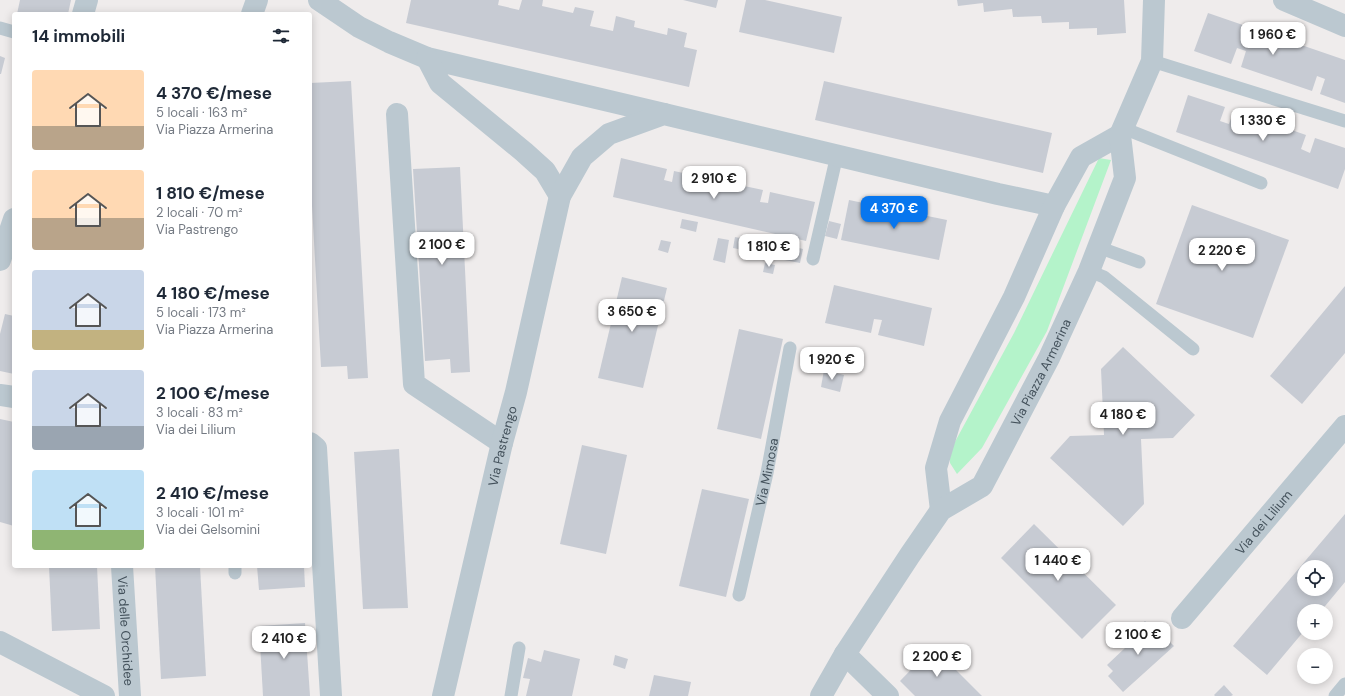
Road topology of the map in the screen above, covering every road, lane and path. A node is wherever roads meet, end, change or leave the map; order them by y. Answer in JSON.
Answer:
{"nodes":[{"id":1,"x":87,"y":0,"type":"edge"},
{"id":2,"x":258,"y":0,"type":"edge"},
{"id":3,"x":320,"y":0,"type":"edge"},
{"id":4,"x":1154,"y":0,"type":"edge"},
{"id":5,"x":1284,"y":0,"type":"edge"},
{"id":6,"x":84,"y":12,"type":"edge"},
{"id":7,"x":253,"y":12,"type":"edge"},
{"id":8,"x":1345,"y":26,"type":"edge"},
{"id":9,"x":0,"y":28,"type":"edge"},
{"id":10,"x":12,"y":31,"type":"edge"},
{"id":11,"x":427,"y":58,"type":"junction"},
{"id":12,"x":1152,"y":61,"type":"junction"},
{"id":13,"x":397,"y":114,"type":"dead end"},
{"id":14,"x":664,"y":114,"type":"junction"},
{"id":15,"x":1345,"y":121,"type":"edge"},
{"id":16,"x":1122,"y":131,"type":"junction"},
{"id":17,"x":837,"y":155,"type":"junction"},
{"id":18,"x":1261,"y":183,"type":"dead end"},
{"id":19,"x":560,"y":196,"type":"junction"},
{"id":20,"x":1054,"y":206,"type":"junction"},
{"id":21,"x":12,"y":225,"type":"edge"},
{"id":22,"x":1098,"y":247,"type":"junction"},
{"id":23,"x":813,"y":259,"type":"dead end"},
{"id":24,"x":0,"y":260,"type":"edge"},
{"id":25,"x":1139,"y":262,"type":"dead end"},
{"id":26,"x":1089,"y":271,"type":"junction"},
{"id":27,"x":790,"y":348,"type":"dead end"},
{"id":28,"x":1193,"y":349,"type":"dead end"},
{"id":29,"x":0,"y":395,"type":"edge"},
{"id":30,"x":12,"y":397,"type":"edge"},
{"id":31,"x":1345,"y":426,"type":"edge"},
{"id":32,"x":502,"y":443,"type":"junction"},
{"id":33,"x":312,"y":445,"type":"edge"},
{"id":34,"x":941,"y":510,"type":"junction"},
{"id":35,"x":122,"y":568,"type":"edge"},
{"id":36,"x":739,"y":595,"type":"dead end"},
{"id":37,"x":1182,"y":618,"type":"dead end"},
{"id":38,"x":0,"y":642,"type":"edge"},
{"id":39,"x":519,"y":648,"type":"dead end"},
{"id":40,"x":845,"y":654,"type":"junction"},
{"id":41,"x":1345,"y":684,"type":"edge"},
{"id":42,"x":73,"y":688,"type":"edge"},
{"id":43,"x":104,"y":696,"type":"edge"},
{"id":44,"x":130,"y":696,"type":"edge"},
{"id":45,"x":330,"y":696,"type":"edge"},
{"id":46,"x":443,"y":696,"type":"edge"},
{"id":47,"x":511,"y":696,"type":"edge"},
{"id":48,"x":821,"y":696,"type":"edge"},
{"id":49,"x":888,"y":696,"type":"edge"},
{"id":50,"x":1335,"y":696,"type":"edge"}],
"edges":[{"from":1,"to":6,"type":"street"},
{"from":2,"to":7,"type":"street"},
{"from":3,"to":11,"type":"street"},
{"from":4,"to":12,"type":"street"},
{"from":5,"to":8,"type":"street"},
{"from":9,"to":10,"type":"lane"},
{"from":11,"to":14,"type":"street"},
{"from":11,"to":19,"type":"street"},
{"from":12,"to":15,"type":"lane"},
{"from":12,"to":16,"type":"street"},
{"from":13,"to":32,"type":"street"},
{"from":14,"to":17,"type":"street"},
{"from":14,"to":19,"type":"street","name":"Via Pastrengo"},
{"from":16,"to":18,"type":"lane"},
{"from":16,"to":20,"type":"street"},
{"from":16,"to":22,"type":"street","name":"Via Piazza Armerina"},
{"from":17,"to":20,"type":"street"},
{"from":17,"to":23,"type":"lane"},
{"from":19,"to":32,"type":"street","name":"Via Pastrengo"},
{"from":20,"to":34,"type":"street"},
{"from":21,"to":24,"type":"street"},
{"from":22,"to":25,"type":"lane"},
{"from":22,"to":26,"type":"street","name":"Via Piazza Armerina"},
{"from":26,"to":28,"type":"lane"},
{"from":26,"to":34,"type":"street","name":"Via Piazza Armerina"},
{"from":27,"to":36,"type":"lane","name":"Via Mimosa"},
{"from":29,"to":30,"type":"street"},
{"from":31,"to":37,"type":"street","name":"Via dei Lilium"},
{"from":32,"to":46,"type":"street","name":"Via Pastrengo"},
{"from":33,"to":45,"type":"street"},
{"from":34,"to":40,"type":"street","name":"Via Piazza Armerina"},
{"from":35,"to":44,"type":"street","name":"Via delle Orchidee"},
{"from":38,"to":42,"type":"street"},
{"from":39,"to":47,"type":"lane"},
{"from":40,"to":48,"type":"street","name":"Via Piazza Armerina"},
{"from":40,"to":49,"type":"street"},
{"from":41,"to":50,"type":"lane"},
{"from":42,"to":43,"type":"street"}]}
